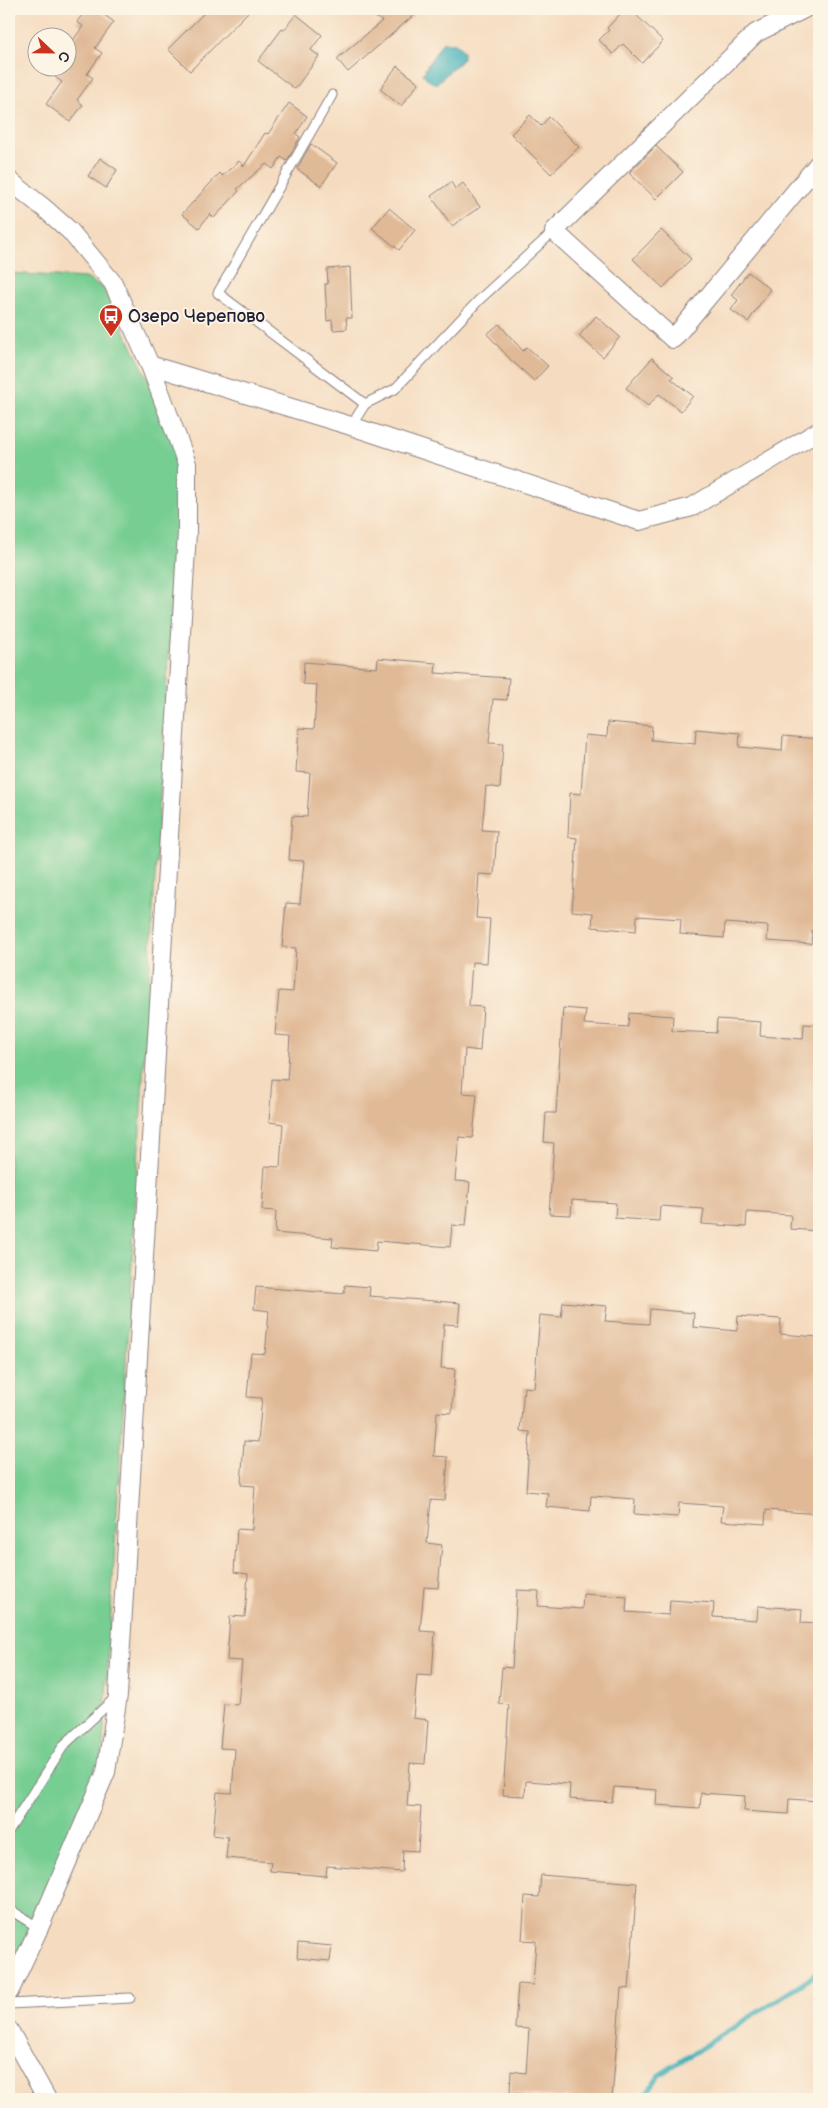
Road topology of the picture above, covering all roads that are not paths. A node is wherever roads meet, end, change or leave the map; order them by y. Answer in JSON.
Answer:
{"nodes":[{"id":1,"x":804,"y":9,"type":"edge"},
{"id":2,"x":332,"y":95,"type":"dead end"},
{"id":3,"x":819,"y":163,"type":"edge"},
{"id":4,"x":9,"y":180,"type":"edge"},
{"id":5,"x":554,"y":230,"type":"junction"},
{"id":6,"x":150,"y":365,"type":"junction"},
{"id":7,"x":365,"y":404,"type":"junction"},
{"id":8,"x":351,"y":426,"type":"junction"},
{"id":9,"x":819,"y":431,"type":"edge"},
{"id":10,"x":118,"y":1695,"type":"junction"},
{"id":11,"x":9,"y":1830,"type":"edge"},
{"id":12,"x":9,"y":1909,"type":"edge"},
{"id":13,"x":39,"y":1928,"type":"junction"},
{"id":14,"x":9,"y":1992,"type":"edge"},
{"id":15,"x":130,"y":1998,"type":"dead end"},
{"id":16,"x":9,"y":2004,"type":"edge"},
{"id":17,"x":9,"y":2030,"type":"edge"},
{"id":18,"x":47,"y":2099,"type":"edge"}],
"edges":[{"from":1,"to":5,"type":"street"},
{"from":2,"to":7,"type":"lane"},
{"from":3,"to":5,"type":"street"},
{"from":4,"to":6,"type":"street"},
{"from":5,"to":7,"type":"lane"},
{"from":6,"to":8,"type":"street"},
{"from":6,"to":10,"type":"street"},
{"from":7,"to":8,"type":"lane"},
{"from":8,"to":9,"type":"street"},
{"from":10,"to":11,"type":"lane"},
{"from":10,"to":13,"type":"street"},
{"from":12,"to":13,"type":"lane"},
{"from":13,"to":14,"type":"street"},
{"from":15,"to":16,"type":"lane"},
{"from":17,"to":18,"type":"street"}]}
